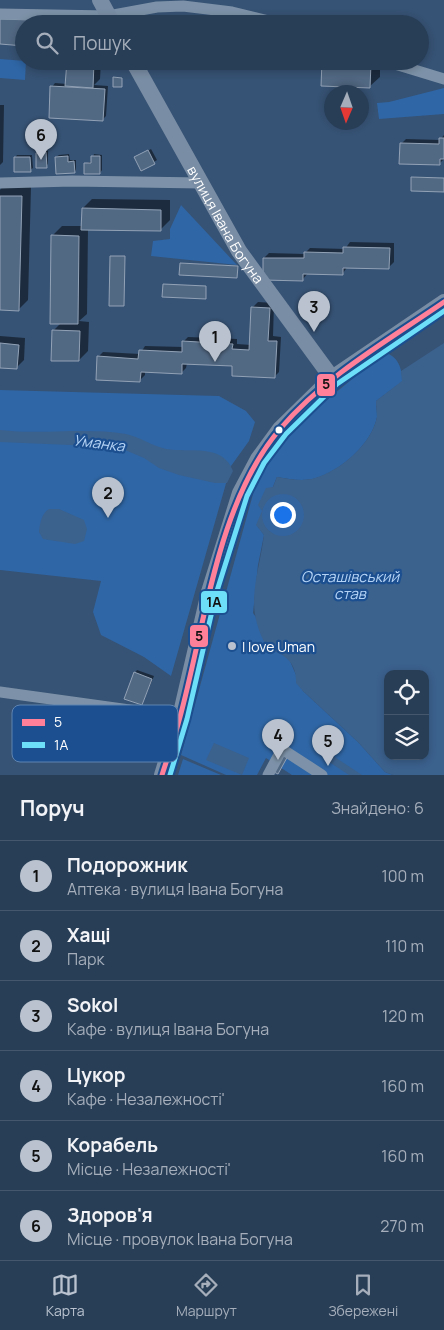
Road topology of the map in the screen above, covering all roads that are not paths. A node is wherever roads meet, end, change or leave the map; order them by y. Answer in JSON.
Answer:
{"nodes":[{"id":1,"x":100,"y":0,"type":"edge"},
{"id":2,"x":0,"y":14,"type":"edge"},
{"id":3,"x":18,"y":15,"type":"edge"},
{"id":4,"x":108,"y":15,"type":"edge"},
{"id":5,"x":128,"y":15,"type":"edge"},
{"id":6,"x":244,"y":15,"type":"edge"},
{"id":7,"x":139,"y":70,"type":"edge"},
{"id":8,"x":415,"y":70,"type":"edge"},
{"id":9,"x":444,"y":79,"type":"edge"},
{"id":10,"x":0,"y":183,"type":"edge"},
{"id":11,"x":201,"y":183,"type":"junction"},
{"id":12,"x":444,"y":302,"type":"edge"},
{"id":13,"x":332,"y":378,"type":"junction"},
{"id":14,"x":0,"y":692,"type":"edge"},
{"id":15,"x":94,"y":705,"type":"edge"},
{"id":16,"x":180,"y":717,"type":"joint"},
{"id":17,"x":178,"y":723,"type":"edge"},
{"id":18,"x":166,"y":762,"type":"edge"},
{"id":19,"x":269,"y":772,"type":"edge"},
{"id":20,"x":162,"y":775,"type":"edge"},
{"id":21,"x":322,"y":775,"type":"edge"}],
"edges":[{"from":1,"to":4,"type":"main road"},
{"from":2,"to":3,"type":"street"},
{"from":5,"to":6,"type":"street"},
{"from":7,"to":11,"type":"main road","name":"вулиця Івана Богуна"},
{"from":8,"to":9,"type":"street"},
{"from":10,"to":11,"type":"street"},
{"from":11,"to":13,"type":"main road","name":"вулиця Івана Богуна"},
{"from":12,"to":13,"type":"main road"},
{"from":13,"to":16,"type":"main road"},
{"from":14,"to":15,"type":"street"},
{"from":16,"to":17,"type":"main road"},
{"from":18,"to":20,"type":"main road"},
{"from":19,"to":21,"type":"street"}]}
